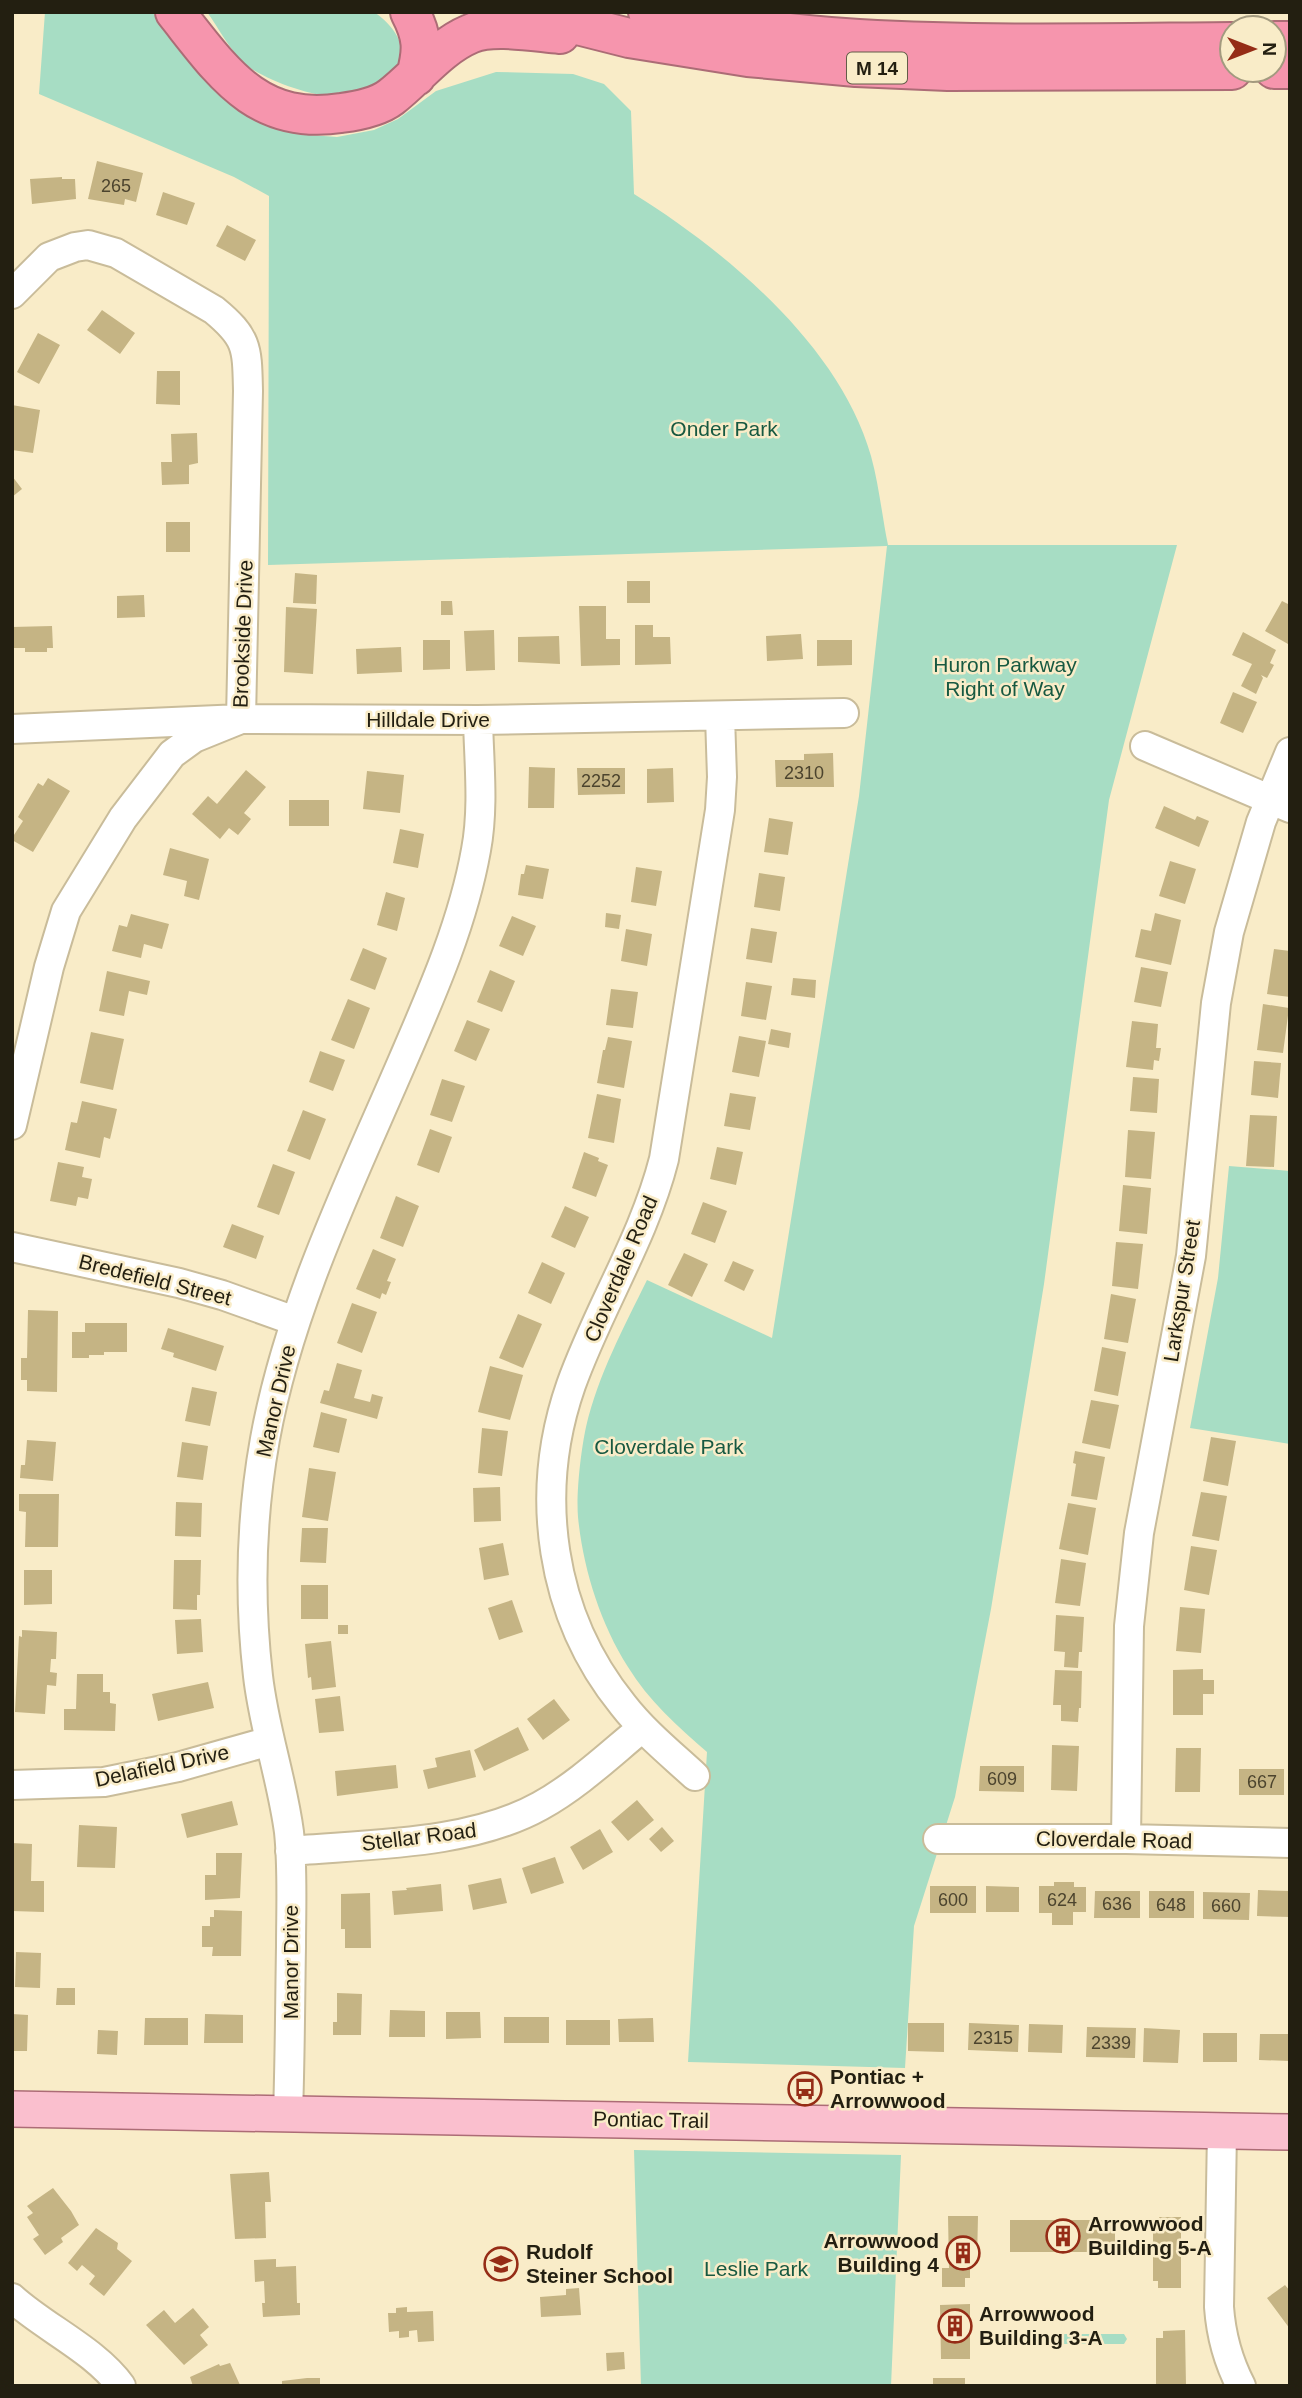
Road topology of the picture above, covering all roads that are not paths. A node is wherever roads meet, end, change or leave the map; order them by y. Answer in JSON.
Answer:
{"nodes":[{"id":1,"x":175,"y":12,"type":"edge"},
{"id":2,"x":410,"y":12,"type":"edge"},
{"id":3,"x":526,"y":12,"type":"edge"},
{"id":4,"x":758,"y":12,"type":"edge"},
{"id":5,"x":638,"y":25,"type":"edge"},
{"id":6,"x":858,"y":39,"type":"junction"},
{"id":7,"x":1218,"y":42,"type":"edge"},
{"id":8,"x":1218,"y":70,"type":"edge"},
{"id":9,"x":416,"y":76,"type":"junction"},
{"id":10,"x":12,"y":294,"type":"edge"},
{"id":11,"x":844,"y":713,"type":"dead end"},
{"id":12,"x":720,"y":716,"type":"junction"},
{"id":13,"x":241,"y":719,"type":"junction"},
{"id":14,"x":478,"y":720,"type":"junction"},
{"id":15,"x":12,"y":729,"type":"edge"},
{"id":16,"x":1145,"y":746,"type":"dead end"},
{"id":17,"x":1290,"y":752,"type":"edge"},
{"id":18,"x":1279,"y":803,"type":"edge"},
{"id":19,"x":12,"y":1125,"type":"edge"},
{"id":20,"x":12,"y":1247,"type":"edge"},
{"id":21,"x":295,"y":1321,"type":"junction"},
{"id":22,"x":642,"y":1728,"type":"junction"},
{"id":23,"x":270,"y":1741,"type":"junction"},
{"id":24,"x":695,"y":1776,"type":"dead end"},
{"id":25,"x":12,"y":1785,"type":"edge"},
{"id":26,"x":938,"y":1839,"type":"dead end"},
{"id":27,"x":1126,"y":1839,"type":"junction"},
{"id":28,"x":1290,"y":1843,"type":"edge"},
{"id":29,"x":290,"y":1851,"type":"junction"},
{"id":30,"x":12,"y":2109,"type":"edge"},
{"id":31,"x":288,"y":2113,"type":"junction"},
{"id":32,"x":1222,"y":2131,"type":"junction"},
{"id":33,"x":1290,"y":2132,"type":"edge"},
{"id":34,"x":12,"y":2298,"type":"edge"},
{"id":35,"x":121,"y":2386,"type":"edge"},
{"id":36,"x":1241,"y":2386,"type":"edge"}],
"edges":[{"from":1,"to":9,"type":"highway"},
{"from":2,"to":9,"type":"highway"},
{"from":3,"to":5,"type":"highway","number":"M 14"},
{"from":4,"to":6,"type":"highway"},
{"from":5,"to":6,"type":"highway","number":"M 14"},
{"from":5,"to":8,"type":"highway","number":"M 14"},
{"from":5,"to":9,"type":"highway"},
{"from":6,"to":7,"type":"highway","number":"M 14"},
{"from":10,"to":13,"type":"street","name":"Brookside Drive"},
{"from":11,"to":12,"type":"street","name":"Hilldale Drive"},
{"from":12,"to":14,"type":"street","name":"Hilldale Drive"},
{"from":12,"to":22,"type":"street","name":"Cloverdale Road"},
{"from":13,"to":14,"type":"street","name":"Hilldale Drive"},
{"from":13,"to":15,"type":"street","name":"Hilldale Drive"},
{"from":13,"to":19,"type":"street","name":"Brookside Drive"},
{"from":14,"to":21,"type":"street","name":"Manor Drive"},
{"from":16,"to":18,"type":"street"},
{"from":17,"to":18,"type":"street","name":"Larkspur Street"},
{"from":18,"to":27,"type":"street","name":"Larkspur Street"},
{"from":20,"to":21,"type":"street","name":"Bredefield Street"},
{"from":21,"to":23,"type":"street","name":"Manor Drive"},
{"from":22,"to":24,"type":"street","name":"Cloverdale Road"},
{"from":22,"to":29,"type":"street","name":"Stellar Road"},
{"from":23,"to":25,"type":"street","name":"Delafield Drive"},
{"from":23,"to":29,"type":"street","name":"Manor Drive"},
{"from":26,"to":27,"type":"street","name":"Cloverdale Road"},
{"from":27,"to":28,"type":"street","name":"Cloverdale Road"},
{"from":29,"to":31,"type":"street","name":"Manor Drive"},
{"from":30,"to":31,"type":"main road","name":"Pontiac Trail"},
{"from":31,"to":32,"type":"main road","name":"Pontiac Trail"},
{"from":32,"to":33,"type":"main road","name":"Pontiac Trail"},
{"from":32,"to":36,"type":"street"},
{"from":34,"to":35,"type":"street"}]}
